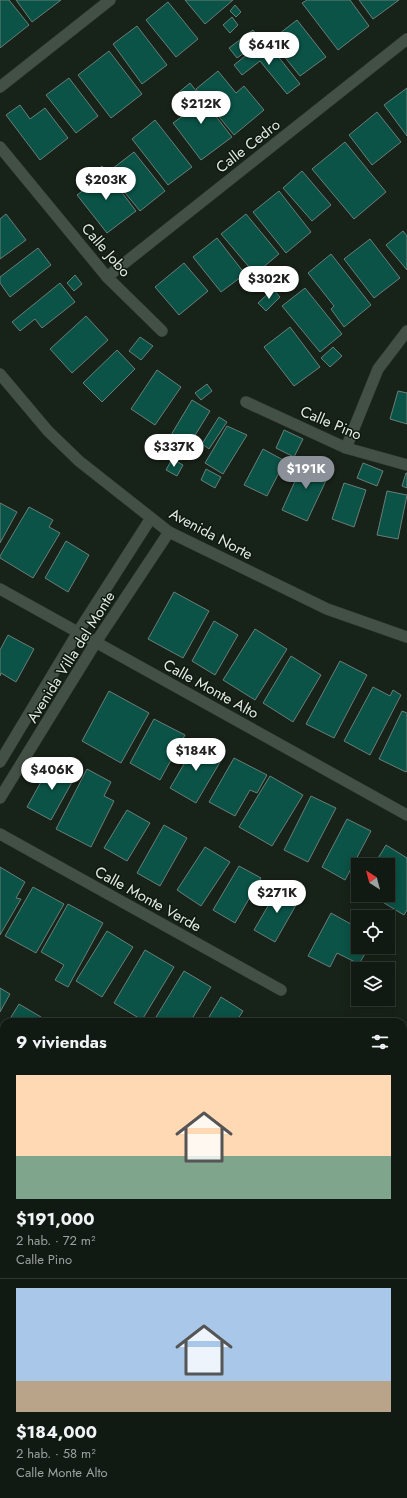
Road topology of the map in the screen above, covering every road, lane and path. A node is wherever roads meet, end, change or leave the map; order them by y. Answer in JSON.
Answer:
{"nodes":[{"id":1,"x":110,"y":0,"type":"edge"},
{"id":2,"x":407,"y":40,"type":"edge"},
{"id":3,"x":0,"y":87,"type":"edge"},
{"id":4,"x":0,"y":147,"type":"edge"},
{"id":5,"x":107,"y":277,"type":"junction"},
{"id":6,"x":162,"y":331,"type":"dead end"},
{"id":7,"x":407,"y":331,"type":"edge"},
{"id":8,"x":0,"y":374,"type":"edge"},
{"id":9,"x":246,"y":402,"type":"dead end"},
{"id":10,"x":346,"y":448,"type":"junction"},
{"id":11,"x":407,"y":465,"type":"edge"},
{"id":12,"x":151,"y":518,"type":"junction"},
{"id":13,"x":169,"y":532,"type":"junction"},
{"id":14,"x":0,"y":589,"type":"edge"},
{"id":15,"x":78,"y":632,"type":"junction"},
{"id":16,"x":407,"y":637,"type":"edge"},
{"id":17,"x":96,"y":642,"type":"junction"},
{"id":18,"x":0,"y":762,"type":"edge"},
{"id":19,"x":0,"y":798,"type":"edge"},
{"id":20,"x":407,"y":815,"type":"edge"},
{"id":21,"x":0,"y":834,"type":"edge"},
{"id":22,"x":280,"y":990,"type":"dead end"}],
"edges":[{"from":1,"to":3,"type":"street"},
{"from":2,"to":5,"type":"street","name":"Calle Cedro"},
{"from":4,"to":5,"type":"street","name":"Calle Jobo"},
{"from":5,"to":6,"type":"street","name":"Calle Jobo"},
{"from":7,"to":10,"type":"street"},
{"from":8,"to":12,"type":"street","name":"Avenida Norte"},
{"from":9,"to":10,"type":"street","name":"Calle Pino"},
{"from":10,"to":11,"type":"street","name":"Calle Pino"},
{"from":12,"to":13,"type":"street","name":"Avenida Norte"},
{"from":12,"to":15,"type":"street","name":"Avenida Villa del Monte"},
{"from":13,"to":16,"type":"street","name":"Avenida Norte"},
{"from":13,"to":17,"type":"street","name":"Avenida Villa del Monte"},
{"from":14,"to":15,"type":"street","name":"Calle Monte Alto"},
{"from":15,"to":17,"type":"street","name":"Calle Monte Alto"},
{"from":15,"to":18,"type":"street","name":"Avenida Villa del Monte"},
{"from":17,"to":19,"type":"street","name":"Avenida Villa del Monte"},
{"from":17,"to":20,"type":"street","name":"Calle Monte Alto"},
{"from":21,"to":22,"type":"street","name":"Calle Monte Verde"}]}
